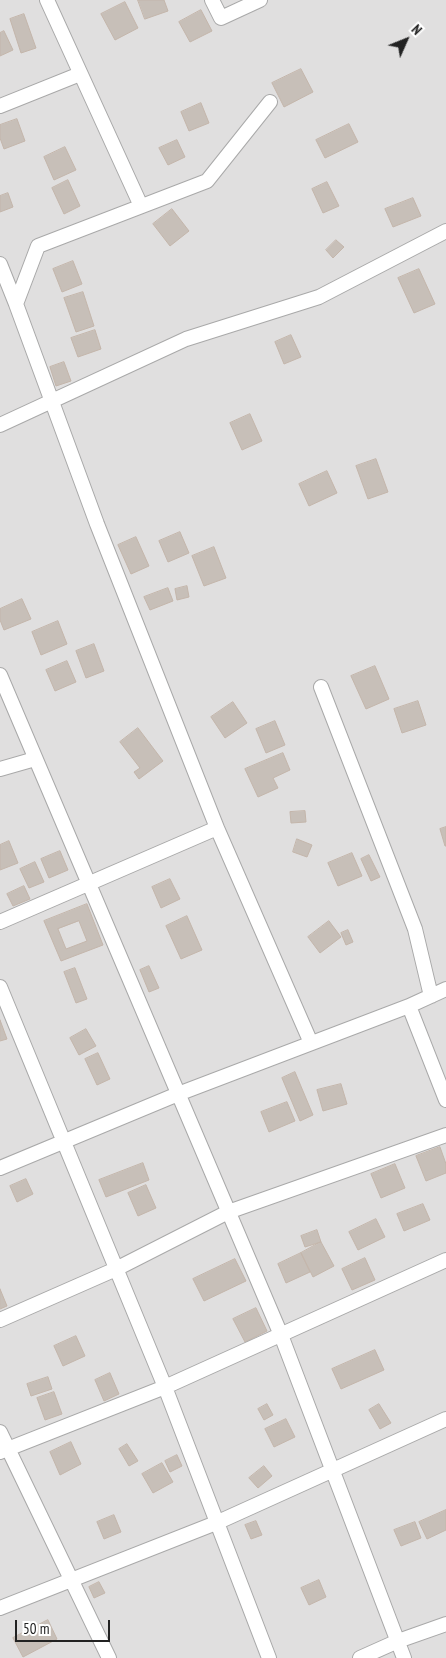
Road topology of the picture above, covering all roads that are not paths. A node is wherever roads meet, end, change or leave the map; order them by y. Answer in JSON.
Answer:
{"nodes":[{"id":1,"x":47,"y":0,"type":"edge"},
{"id":2,"x":212,"y":0,"type":"edge"},
{"id":3,"x":260,"y":0,"type":"edge"},
{"id":4,"x":80,"y":74,"type":"junction"},
{"id":5,"x":270,"y":102,"type":"dead end"},
{"id":6,"x":0,"y":106,"type":"edge"},
{"id":7,"x":141,"y":206,"type":"junction"},
{"id":8,"x":446,"y":231,"type":"edge"},
{"id":9,"x":0,"y":264,"type":"edge"},
{"id":10,"x":16,"y":304,"type":"junction"},
{"id":11,"x":52,"y":401,"type":"junction"},
{"id":12,"x":0,"y":424,"type":"edge"},
{"id":13,"x":0,"y":675,"type":"edge"},
{"id":14,"x":322,"y":687,"type":"dead end"},
{"id":15,"x":35,"y":758,"type":"junction"},
{"id":16,"x":0,"y":769,"type":"edge"},
{"id":17,"x":217,"y":828,"type":"junction"},
{"id":18,"x":88,"y":885,"type":"junction"},
{"id":19,"x":0,"y":922,"type":"edge"},
{"id":20,"x":0,"y":987,"type":"edge"},
{"id":21,"x":446,"y":989,"type":"edge"},
{"id":22,"x":431,"y":996,"type":"junction"},
{"id":23,"x":409,"y":1006,"type":"junction"},
{"id":24,"x":311,"y":1044,"type":"junction"},
{"id":25,"x":178,"y":1094,"type":"junction"},
{"id":26,"x":446,"y":1100,"type":"edge"},
{"id":27,"x":446,"y":1135,"type":"edge"},
{"id":28,"x":63,"y":1142,"type":"junction"},
{"id":29,"x":0,"y":1168,"type":"edge"},
{"id":30,"x":228,"y":1212,"type":"junction"},
{"id":31,"x":446,"y":1260,"type":"edge"},
{"id":32,"x":116,"y":1269,"type":"junction"},
{"id":33,"x":0,"y":1320,"type":"edge"},
{"id":34,"x":281,"y":1335,"type":"junction"},
{"id":35,"x":165,"y":1387,"type":"junction"},
{"id":36,"x":446,"y":1419,"type":"edge"},
{"id":37,"x":0,"y":1432,"type":"edge"},
{"id":38,"x":4,"y":1451,"type":"edge"},
{"id":39,"x":333,"y":1471,"type":"junction"},
{"id":40,"x":216,"y":1523,"type":"junction"},
{"id":41,"x":71,"y":1578,"type":"junction"},
{"id":42,"x":0,"y":1608,"type":"edge"},
{"id":43,"x":446,"y":1624,"type":"edge"},
{"id":44,"x":398,"y":1641,"type":"junction"},
{"id":45,"x":109,"y":1658,"type":"edge"},
{"id":46,"x":269,"y":1658,"type":"edge"},
{"id":47,"x":360,"y":1658,"type":"edge"},
{"id":48,"x":404,"y":1658,"type":"edge"}],
"edges":[{"from":1,"to":4,"type":"street"},
{"from":2,"to":3,"type":"street"},
{"from":4,"to":6,"type":"street"},
{"from":4,"to":7,"type":"street"},
{"from":5,"to":7,"type":"street"},
{"from":7,"to":10,"type":"street"},
{"from":8,"to":11,"type":"street"},
{"from":9,"to":10,"type":"street"},
{"from":10,"to":11,"type":"street"},
{"from":11,"to":12,"type":"street"},
{"from":11,"to":17,"type":"street"},
{"from":13,"to":15,"type":"street"},
{"from":14,"to":22,"type":"street"},
{"from":15,"to":16,"type":"street"},
{"from":15,"to":18,"type":"street"},
{"from":17,"to":18,"type":"street"},
{"from":17,"to":24,"type":"street"},
{"from":18,"to":19,"type":"street"},
{"from":18,"to":25,"type":"street"},
{"from":20,"to":28,"type":"street"},
{"from":21,"to":22,"type":"street"},
{"from":22,"to":23,"type":"street"},
{"from":23,"to":24,"type":"street"},
{"from":23,"to":26,"type":"street"},
{"from":24,"to":25,"type":"street"},
{"from":25,"to":28,"type":"street"},
{"from":25,"to":30,"type":"street"},
{"from":27,"to":30,"type":"street"},
{"from":28,"to":29,"type":"street"},
{"from":28,"to":32,"type":"street"},
{"from":30,"to":32,"type":"street"},
{"from":30,"to":34,"type":"street"},
{"from":31,"to":34,"type":"street"},
{"from":32,"to":33,"type":"street"},
{"from":32,"to":35,"type":"street"},
{"from":34,"to":35,"type":"street"},
{"from":34,"to":39,"type":"street"},
{"from":35,"to":38,"type":"street"},
{"from":35,"to":40,"type":"street"},
{"from":36,"to":39,"type":"street"},
{"from":37,"to":38,"type":"street"},
{"from":38,"to":41,"type":"street"},
{"from":39,"to":40,"type":"street"},
{"from":39,"to":44,"type":"street"},
{"from":40,"to":41,"type":"street"},
{"from":40,"to":46,"type":"street"},
{"from":41,"to":42,"type":"street"},
{"from":41,"to":45,"type":"street"},
{"from":43,"to":44,"type":"street"},
{"from":44,"to":47,"type":"street"},
{"from":44,"to":48,"type":"street"}]}
